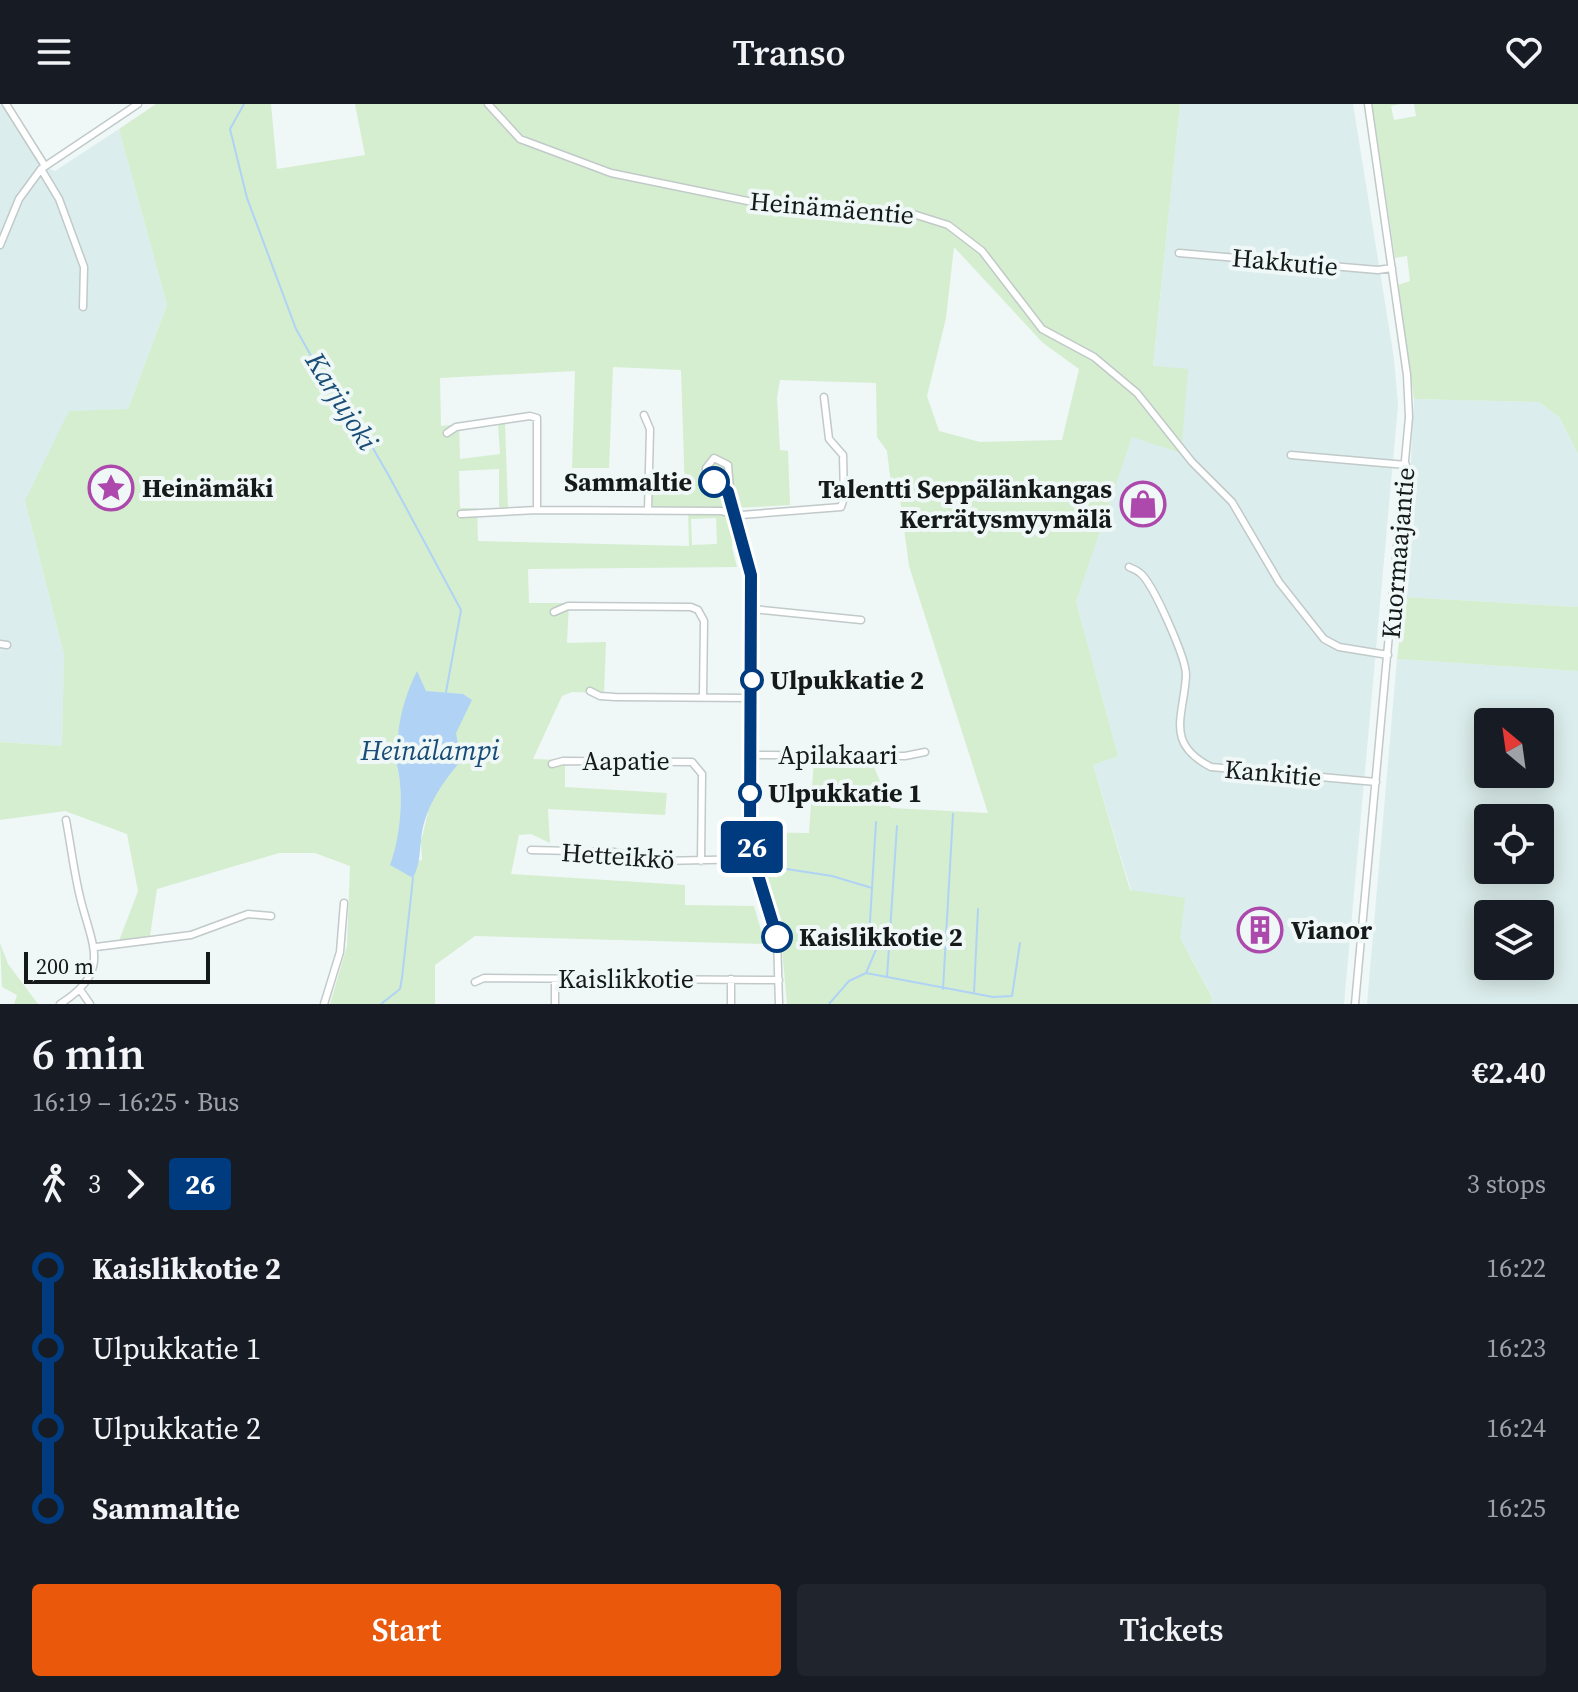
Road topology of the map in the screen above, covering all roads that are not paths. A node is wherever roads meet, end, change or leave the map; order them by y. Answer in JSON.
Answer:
{"nodes":[{"id":1,"x":138,"y":104,"type":"edge"},
{"id":2,"x":488,"y":104,"type":"edge"},
{"id":3,"x":1368,"y":104,"type":"edge"},
{"id":4,"x":8,"y":106,"type":"edge"},
{"id":5,"x":0,"y":115,"type":"edge"},
{"id":6,"x":43,"y":167,"type":"junction"},
{"id":7,"x":0,"y":245,"type":"edge"},
{"id":8,"x":1179,"y":253,"type":"dead end"},
{"id":9,"x":1392,"y":268,"type":"junction"},
{"id":10,"x":83,"y":307,"type":"dead end"},
{"id":11,"x":824,"y":397,"type":"dead end"},
{"id":12,"x":644,"y":415,"type":"dead end"},
{"id":13,"x":447,"y":433,"type":"dead end"},
{"id":14,"x":1291,"y":455,"type":"dead end"},
{"id":15,"x":1406,"y":465,"type":"junction"},
{"id":16,"x":728,"y":492,"type":"junction"},
{"id":17,"x":537,"y":510,"type":"junction"},
{"id":18,"x":648,"y":511,"type":"junction"},
{"id":19,"x":461,"y":514,"type":"dead end"},
{"id":20,"x":732,"y":514,"type":"junction"},
{"id":21,"x":1129,"y":567,"type":"dead end"},
{"id":22,"x":753,"y":609,"type":"junction"},
{"id":23,"x":554,"y":612,"type":"dead end"},
{"id":24,"x":861,"y":620,"type":"dead end"},
{"id":25,"x":1388,"y":655,"type":"junction"},
{"id":26,"x":590,"y":691,"type":"dead end"},
{"id":27,"x":703,"y":697,"type":"junction"},
{"id":28,"x":752,"y":698,"type":"junction"},
{"id":29,"x":925,"y":752,"type":"dead end"},
{"id":30,"x":751,"y":755,"type":"junction"},
{"id":31,"x":552,"y":764,"type":"dead end"},
{"id":32,"x":1376,"y":782,"type":"junction"},
{"id":33,"x":66,"y":820,"type":"dead end"},
{"id":34,"x":531,"y":850,"type":"dead end"},
{"id":35,"x":753,"y":859,"type":"junction"},
{"id":36,"x":701,"y":861,"type":"junction"},
{"id":37,"x":344,"y":903,"type":"dead end"},
{"id":38,"x":271,"y":916,"type":"dead end"},
{"id":39,"x":96,"y":947,"type":"junction"},
{"id":40,"x":555,"y":979,"type":"junction"},
{"id":41,"x":731,"y":979,"type":"junction"},
{"id":42,"x":779,"y":980,"type":"junction"},
{"id":43,"x":475,"y":982,"type":"dead end"},
{"id":44,"x":81,"y":991,"type":"junction"},
{"id":45,"x":60,"y":1004,"type":"edge"},
{"id":46,"x":90,"y":1004,"type":"edge"},
{"id":47,"x":324,"y":1004,"type":"edge"},
{"id":48,"x":555,"y":1004,"type":"edge"},
{"id":49,"x":731,"y":1004,"type":"edge"},
{"id":50,"x":779,"y":1004,"type":"edge"},
{"id":51,"x":1355,"y":1004,"type":"edge"}],
"edges":[{"from":1,"to":6,"type":"street"},
{"from":2,"to":25,"type":"street","name":"Heinämäentie"},
{"from":3,"to":9,"type":"street","name":"Kuormaajantie"},
{"from":4,"to":5,"type":"street"},
{"from":4,"to":6,"type":"street"},
{"from":6,"to":7,"type":"street"},
{"from":6,"to":10,"type":"street"},
{"from":8,"to":9,"type":"street","name":"Hakkutie"},
{"from":9,"to":15,"type":"street","name":"Kuormaajantie"},
{"from":11,"to":20,"type":"street"},
{"from":12,"to":18,"type":"street"},
{"from":13,"to":17,"type":"street"},
{"from":14,"to":15,"type":"street"},
{"from":15,"to":25,"type":"street","name":"Kuormaajantie"},
{"from":16,"to":16,"type":"street"},
{"from":16,"to":20,"type":"street"},
{"from":17,"to":18,"type":"street"},
{"from":17,"to":19,"type":"street"},
{"from":18,"to":20,"type":"street"},
{"from":20,"to":22,"type":"street"},
{"from":21,"to":32,"type":"street","name":"Kankitie"},
{"from":22,"to":24,"type":"street"},
{"from":22,"to":28,"type":"street"},
{"from":23,"to":27,"type":"street"},
{"from":25,"to":32,"type":"street","name":"Kuormaajantie"},
{"from":26,"to":27,"type":"street"},
{"from":27,"to":28,"type":"street"},
{"from":28,"to":30,"type":"street"},
{"from":29,"to":30,"type":"street","name":"Apilakaari"},
{"from":30,"to":35,"type":"street"},
{"from":31,"to":36,"type":"street","name":"Aapatie"},
{"from":32,"to":51,"type":"street","name":"Kuormaajantie"},
{"from":33,"to":39,"type":"street"},
{"from":34,"to":36,"type":"street","name":"Hetteikkö"},
{"from":35,"to":36,"type":"street","name":"Hetteikkö"},
{"from":35,"to":42,"type":"street"},
{"from":37,"to":47,"type":"street"},
{"from":38,"to":39,"type":"street"},
{"from":39,"to":44,"type":"street"},
{"from":40,"to":41,"type":"street","name":"Kaislikkotie"},
{"from":40,"to":43,"type":"street","name":"Kaislikkotie"},
{"from":40,"to":48,"type":"street"},
{"from":41,"to":42,"type":"street","name":"Kaislikkotie"},
{"from":41,"to":49,"type":"street"},
{"from":42,"to":50,"type":"street"},
{"from":44,"to":45,"type":"street"},
{"from":44,"to":46,"type":"street"}]}
